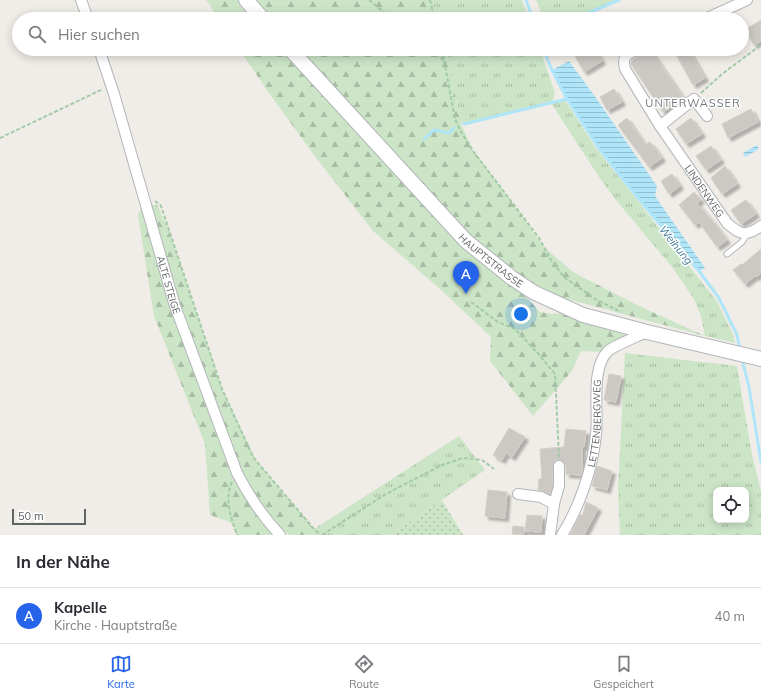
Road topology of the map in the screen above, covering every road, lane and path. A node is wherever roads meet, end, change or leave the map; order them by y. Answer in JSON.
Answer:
{"nodes":[{"id":1,"x":81,"y":0,"type":"edge"},
{"id":2,"x":246,"y":0,"type":"edge"},
{"id":3,"x":369,"y":0,"type":"edge"},
{"id":4,"x":430,"y":0,"type":"edge"},
{"id":5,"x":747,"y":0,"type":"edge"},
{"id":6,"x":85,"y":12,"type":"edge"},
{"id":7,"x":257,"y":12,"type":"edge"},
{"id":8,"x":384,"y":12,"type":"edge"},
{"id":9,"x":433,"y":12,"type":"edge"},
{"id":10,"x":720,"y":12,"type":"edge"},
{"id":11,"x":761,"y":45,"type":"edge"},
{"id":12,"x":749,"y":54,"type":"edge"},
{"id":13,"x":101,"y":56,"type":"edge"},
{"id":14,"x":296,"y":56,"type":"edge"},
{"id":15,"x":440,"y":56,"type":"edge"},
{"id":16,"x":443,"y":56,"type":"edge"},
{"id":17,"x":625,"y":56,"type":"edge"},
{"id":18,"x":746,"y":56,"type":"edge"},
{"id":19,"x":444,"y":60,"type":"junction"},
{"id":20,"x":111,"y":85,"type":"junction"},
{"id":21,"x":694,"y":99,"type":"junction"},
{"id":22,"x":706,"y":116,"type":"dead end"},
{"id":23,"x":660,"y":126,"type":"junction"},
{"id":24,"x":0,"y":138,"type":"edge"},
{"id":25,"x":144,"y":197,"type":"junction"},
{"id":26,"x":761,"y":226,"type":"edge"},
{"id":27,"x":747,"y":234,"type":"junction"},
{"id":28,"x":728,"y":254,"type":"dead end"},
{"id":29,"x":471,"y":302,"type":"dead end"},
{"id":30,"x":622,"y":313,"type":"dead end"},
{"id":31,"x":647,"y":332,"type":"junction"},
{"id":32,"x":760,"y":359,"type":"edge"},
{"id":33,"x":559,"y":466,"type":"joint"},
{"id":34,"x":494,"y":469,"type":"dead end"},
{"id":35,"x":237,"y":473,"type":"junction"},
{"id":36,"x":518,"y":494,"type":"dead end"},
{"id":37,"x":554,"y":504,"type":"junction"},
{"id":38,"x":236,"y":535,"type":"edge"},
{"id":39,"x":280,"y":535,"type":"edge"},
{"id":40,"x":321,"y":535,"type":"edge"},
{"id":41,"x":550,"y":535,"type":"edge"},
{"id":42,"x":562,"y":535,"type":"edge"}],
"edges":[{"from":1,"to":6,"type":"street"},
{"from":2,"to":7,"type":"main road"},
{"from":3,"to":8,"type":"path"},
{"from":4,"to":9,"type":"path"},
{"from":5,"to":10,"type":"street"},
{"from":11,"to":12,"type":"path"},
{"from":13,"to":20,"type":"street","name":"ALTE STEIGE"},
{"from":14,"to":31,"type":"main road","name":"HAUPTSTRASSE"},
{"from":15,"to":19,"type":"path"},
{"from":16,"to":19,"type":"path"},
{"from":17,"to":23,"type":"street","name":"LINDENWEG"},
{"from":18,"to":21,"type":"path"},
{"from":19,"to":30,"type":"path"},
{"from":20,"to":24,"type":"path"},
{"from":20,"to":25,"type":"street","name":"ALTE STEIGE"},
{"from":21,"to":22,"type":"street"},
{"from":21,"to":23,"type":"street"},
{"from":23,"to":27,"type":"street","name":"LINDENWEG"},
{"from":25,"to":35,"type":"street","name":"ALTE STEIGE"},
{"from":25,"to":40,"type":"path"},
{"from":26,"to":27,"type":"street"},
{"from":27,"to":28,"type":"lane"},
{"from":29,"to":33,"type":"path"},
{"from":31,"to":32,"type":"main road","name":"HAUPTSTRASSE"},
{"from":31,"to":42,"type":"street","name":"LETTENBERGWEG"},
{"from":33,"to":37,"type":"street"},
{"from":34,"to":40,"type":"path"},
{"from":35,"to":38,"type":"path"},
{"from":35,"to":39,"type":"street","name":"ALTE STEIGE"},
{"from":36,"to":37,"type":"street"},
{"from":37,"to":41,"type":"street"}]}
